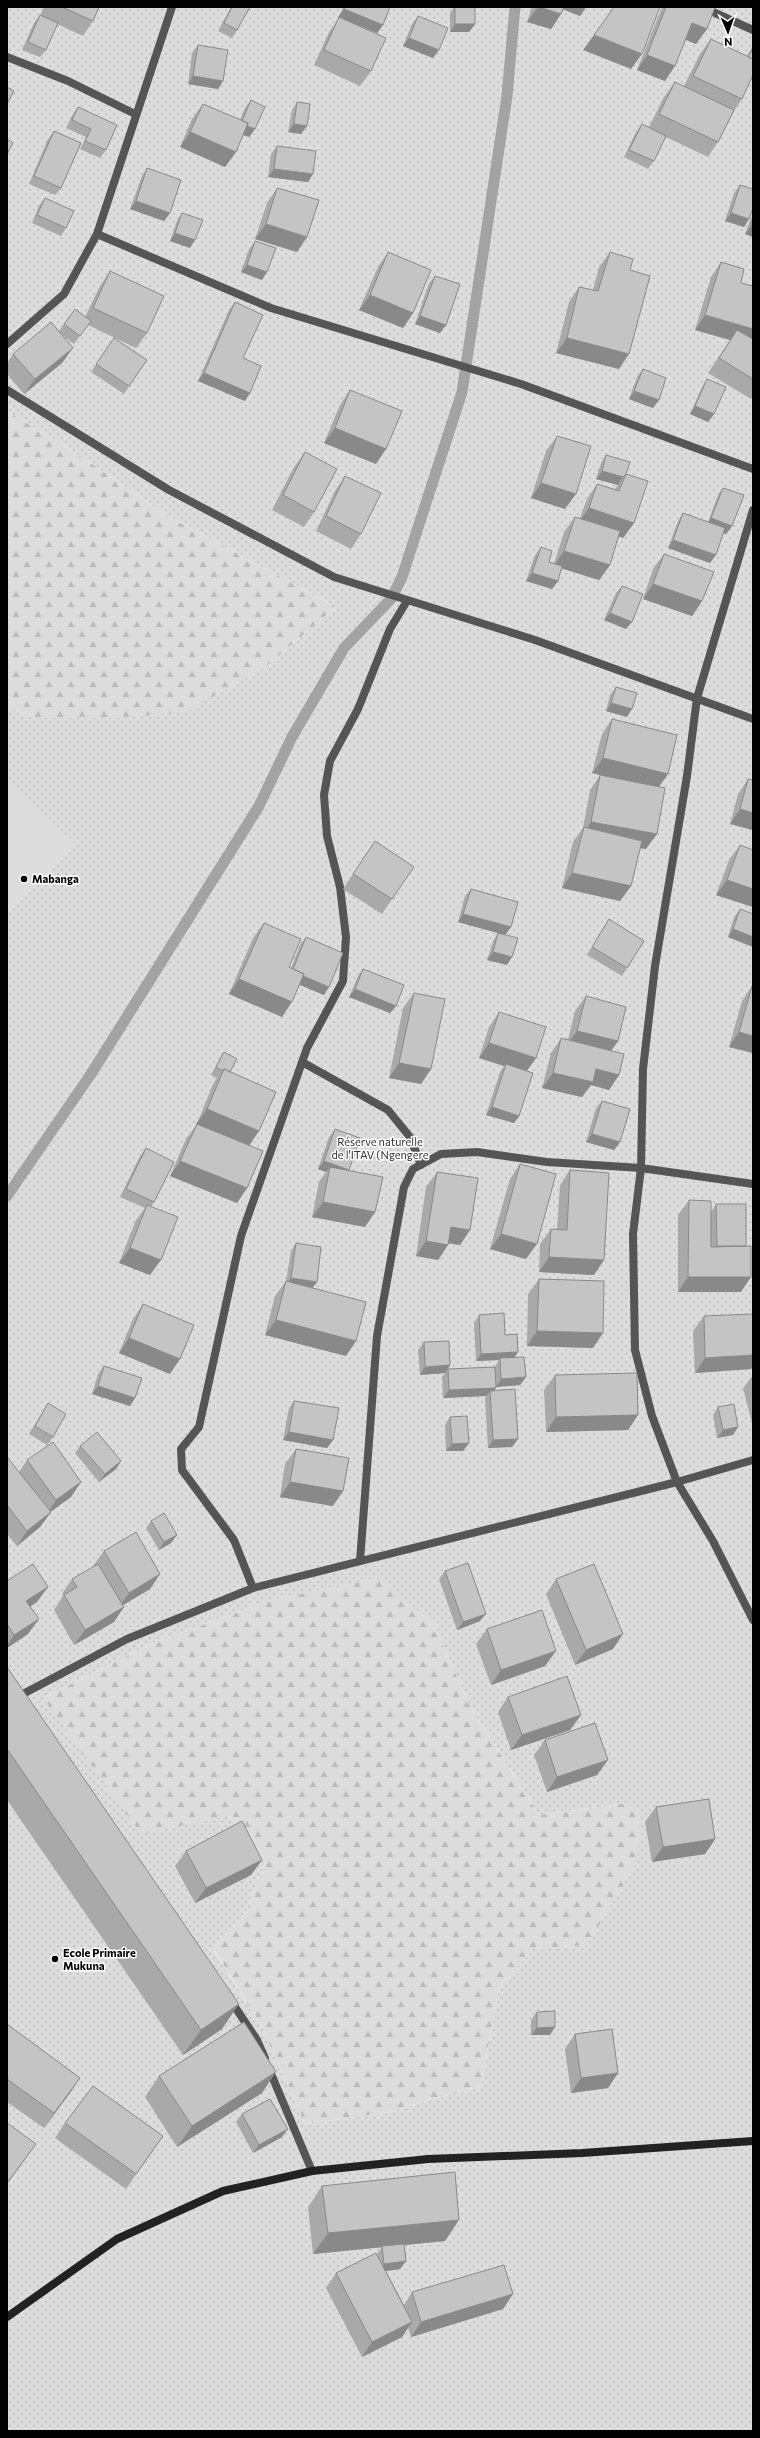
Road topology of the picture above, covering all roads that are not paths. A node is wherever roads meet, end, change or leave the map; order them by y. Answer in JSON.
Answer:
{"nodes":[{"id":1,"x":172,"y":7,"type":"edge"},
{"id":2,"x":702,"y":7,"type":"edge"},
{"id":3,"x":753,"y":30,"type":"edge"},
{"id":4,"x":7,"y":57,"type":"edge"},
{"id":5,"x":135,"y":114,"type":"junction"},
{"id":6,"x":98,"y":234,"type":"junction"},
{"id":7,"x":7,"y":344,"type":"edge"},
{"id":8,"x":7,"y":390,"type":"edge"},
{"id":9,"x":753,"y":469,"type":"edge"},
{"id":10,"x":753,"y":510,"type":"edge"},
{"id":11,"x":407,"y":601,"type":"junction"},
{"id":12,"x":697,"y":698,"type":"junction"},
{"id":13,"x":753,"y":719,"type":"edge"},
{"id":14,"x":302,"y":1062,"type":"junction"},
{"id":15,"x":421,"y":1165,"type":"junction"},
{"id":16,"x":641,"y":1168,"type":"junction"},
{"id":17,"x":753,"y":1184,"type":"edge"},
{"id":18,"x":753,"y":1460,"type":"edge"},
{"id":19,"x":676,"y":1482,"type":"junction"},
{"id":20,"x":360,"y":1562,"type":"junction"},
{"id":21,"x":253,"y":1588,"type":"junction"},
{"id":22,"x":753,"y":1620,"type":"edge"},
{"id":23,"x":21,"y":1695,"type":"edge"},
{"id":24,"x":227,"y":1994,"type":"edge"},
{"id":25,"x":753,"y":2141,"type":"edge"},
{"id":26,"x":312,"y":2171,"type":"junction"},
{"id":27,"x":7,"y":2317,"type":"edge"}],
"edges":[{"from":1,"to":5,"type":"street"},
{"from":2,"to":3,"type":"street"},
{"from":4,"to":5,"type":"street"},
{"from":5,"to":6,"type":"street"},
{"from":6,"to":7,"type":"street"},
{"from":6,"to":9,"type":"street"},
{"from":8,"to":11,"type":"street"},
{"from":10,"to":12,"type":"street"},
{"from":11,"to":12,"type":"street"},
{"from":11,"to":14,"type":"street"},
{"from":12,"to":13,"type":"street"},
{"from":12,"to":16,"type":"street"},
{"from":14,"to":15,"type":"street"},
{"from":14,"to":21,"type":"street"},
{"from":15,"to":16,"type":"street"},
{"from":15,"to":20,"type":"street"},
{"from":16,"to":17,"type":"street"},
{"from":16,"to":19,"type":"street"},
{"from":18,"to":19,"type":"street"},
{"from":19,"to":20,"type":"street"},
{"from":19,"to":22,"type":"street"},
{"from":20,"to":21,"type":"street"},
{"from":21,"to":23,"type":"street"},
{"from":24,"to":26,"type":"street"},
{"from":25,"to":26,"type":"street"},
{"from":26,"to":27,"type":"street"}]}
